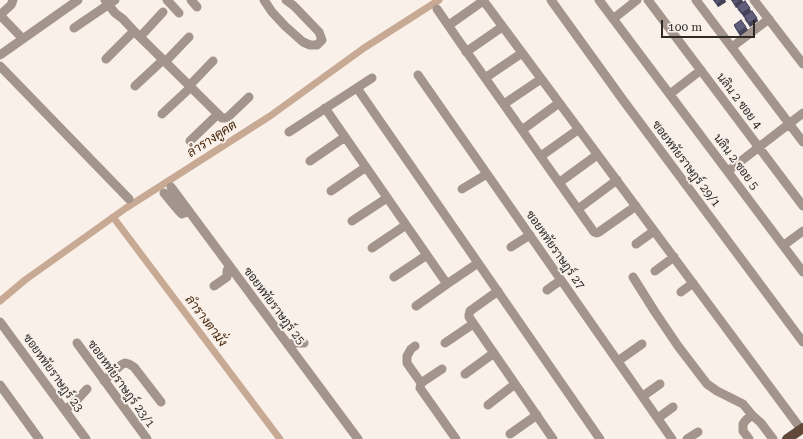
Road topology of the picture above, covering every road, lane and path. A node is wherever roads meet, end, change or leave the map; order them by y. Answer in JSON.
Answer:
{"nodes":[{"id":1,"x":13,"y":0,"type":"edge"},
{"id":2,"x":167,"y":0,"type":"edge"},
{"id":3,"x":264,"y":0,"type":"edge"},
{"id":4,"x":286,"y":0,"type":"edge"},
{"id":5,"x":551,"y":0,"type":"edge"},
{"id":6,"x":599,"y":0,"type":"edge"},
{"id":7,"x":637,"y":0,"type":"edge"},
{"id":8,"x":648,"y":0,"type":"edge"},
{"id":9,"x":696,"y":0,"type":"edge"},
{"id":10,"x":754,"y":0,"type":"edge"},
{"id":11,"x":111,"y":1,"type":"edge"},
{"id":12,"x":483,"y":1,"type":"edge"},
{"id":13,"x":72,"y":2,"type":"edge"},
{"id":14,"x":437,"y":9,"type":"dead end"},
{"id":15,"x":163,"y":12,"type":"dead end"},
{"id":16,"x":179,"y":13,"type":"dead end"},
{"id":17,"x":0,"y":15,"type":"edge"},
{"id":18,"x":613,"y":19,"type":"junction"},
{"id":19,"x":769,"y":19,"type":"junction"},
{"id":20,"x":448,"y":25,"type":"junction"},
{"id":21,"x":502,"y":27,"type":"junction"},
{"id":22,"x":74,"y":28,"type":"dead end"},
{"id":23,"x":137,"y":34,"type":"junction"},
{"id":24,"x":189,"y":37,"type":"dead end"},
{"id":25,"x":23,"y":38,"type":"junction"},
{"id":26,"x":732,"y":47,"type":"junction"},
{"id":27,"x":466,"y":52,"type":"junction"},
{"id":28,"x":522,"y":53,"type":"junction"},
{"id":29,"x":0,"y":55,"type":"edge"},
{"id":30,"x":106,"y":59,"type":"dead end"},
{"id":31,"x":164,"y":61,"type":"junction"},
{"id":32,"x":213,"y":61,"type":"dead end"},
{"id":33,"x":803,"y":64,"type":"edge"},
{"id":34,"x":0,"y":66,"type":"edge"},
{"id":35,"x":701,"y":70,"type":"junction"},
{"id":36,"x":418,"y":75,"type":"dead end"},
{"id":37,"x":372,"y":78,"type":"dead end"},
{"id":38,"x":485,"y":78,"type":"junction"},
{"id":39,"x":541,"y":79,"type":"junction"},
{"id":40,"x":135,"y":86,"type":"dead end"},
{"id":41,"x":190,"y":86,"type":"junction"},
{"id":42,"x":357,"y":88,"type":"junction"},
{"id":43,"x":670,"y":94,"type":"junction"},
{"id":44,"x":249,"y":97,"type":"dead end"},
{"id":45,"x":559,"y":103,"type":"junction"},
{"id":46,"x":504,"y":104,"type":"junction"},
{"id":47,"x":325,"y":108,"type":"junction"},
{"id":48,"x":803,"y":113,"type":"edge"},
{"id":49,"x":162,"y":114,"type":"dead end"},
{"id":50,"x":218,"y":114,"type":"junction"},
{"id":51,"x":789,"y":124,"type":"junction"},
{"id":52,"x":579,"y":129,"type":"junction"},
{"id":53,"x":522,"y":130,"type":"junction"},
{"id":54,"x":289,"y":132,"type":"dead end"},
{"id":55,"x":345,"y":137,"type":"junction"},
{"id":56,"x":190,"y":141,"type":"dead end"},
{"id":57,"x":803,"y":142,"type":"edge"},
{"id":58,"x":759,"y":147,"type":"junction"},
{"id":59,"x":597,"y":155,"type":"junction"},
{"id":60,"x":541,"y":156,"type":"junction"},
{"id":61,"x":310,"y":161,"type":"dead end"},
{"id":62,"x":366,"y":167,"type":"junction"},
{"id":63,"x":728,"y":171,"type":"junction"},
{"id":64,"x":487,"y":174,"type":"junction"},
{"id":65,"x":617,"y":180,"type":"junction"},
{"id":66,"x":560,"y":182,"type":"junction"},
{"id":67,"x":462,"y":189,"type":"dead end"},
{"id":68,"x":168,"y":190,"type":"dead end"},
{"id":69,"x":331,"y":191,"type":"dead end"},
{"id":70,"x":387,"y":198,"type":"junction"},
{"id":71,"x":129,"y":199,"type":"dead end"},
{"id":72,"x":636,"y":206,"type":"junction"},
{"id":73,"x":803,"y":206,"type":"edge"},
{"id":74,"x":578,"y":209,"type":"junction"},
{"id":75,"x":352,"y":221,"type":"dead end"},
{"id":76,"x":406,"y":226,"type":"junction"},
{"id":77,"x":654,"y":231,"type":"junction"},
{"id":78,"x":803,"y":231,"type":"edge"},
{"id":79,"x":530,"y":235,"type":"junction"},
{"id":80,"x":636,"y":244,"type":"dead end"},
{"id":81,"x":784,"y":245,"type":"junction"},
{"id":82,"x":511,"y":247,"type":"dead end"},
{"id":83,"x":372,"y":248,"type":"dead end"},
{"id":84,"x":427,"y":255,"type":"junction"},
{"id":85,"x":674,"y":257,"type":"junction"},
{"id":86,"x":478,"y":263,"type":"junction"},
{"id":87,"x":229,"y":266,"type":"junction"},
{"id":88,"x":655,"y":271,"type":"dead end"},
{"id":89,"x":803,"y":272,"type":"edge"},
{"id":90,"x":227,"y":277,"type":"junction"},
{"id":91,"x":394,"y":277,"type":"dead end"},
{"id":92,"x":633,"y":277,"type":"dead end"},
{"id":93,"x":240,"y":280,"type":"junction"},
{"id":94,"x":561,"y":280,"type":"junction"},
{"id":95,"x":693,"y":283,"type":"junction"},
{"id":96,"x":447,"y":284,"type":"junction"},
{"id":97,"x":214,"y":286,"type":"dead end"},
{"id":98,"x":547,"y":290,"type":"dead end"},
{"id":99,"x":498,"y":291,"type":"junction"},
{"id":100,"x":681,"y":292,"type":"dead end"},
{"id":101,"x":416,"y":306,"type":"dead end"},
{"id":102,"x":0,"y":322,"type":"edge"},
{"id":103,"x":473,"y":324,"type":"junction"},
{"id":104,"x":803,"y":342,"type":"edge"},
{"id":105,"x":77,"y":343,"type":"dead end"},
{"id":106,"x":304,"y":343,"type":"dead end"},
{"id":107,"x":445,"y":343,"type":"dead end"},
{"id":108,"x":642,"y":344,"type":"dead end"},
{"id":109,"x":288,"y":345,"type":"junction"},
{"id":110,"x":415,"y":346,"type":"dead end"},
{"id":111,"x":494,"y":353,"type":"junction"},
{"id":112,"x":618,"y":361,"type":"junction"},
{"id":113,"x":442,"y":369,"type":"dead end"},
{"id":114,"x":465,"y":374,"type":"dead end"},
{"id":115,"x":104,"y":381,"type":"junction"},
{"id":116,"x":421,"y":383,"type":"junction"},
{"id":117,"x":515,"y":384,"type":"junction"},
{"id":118,"x":660,"y":384,"type":"dead end"},
{"id":119,"x":0,"y":385,"type":"edge"},
{"id":120,"x":87,"y":389,"type":"dead end"},
{"id":121,"x":643,"y":396,"type":"junction"},
{"id":122,"x":161,"y":402,"type":"dead end"},
{"id":123,"x":488,"y":404,"type":"dead end"},
{"id":124,"x":673,"y":407,"type":"dead end"},
{"id":125,"x":65,"y":410,"type":"junction"},
{"id":126,"x":537,"y":414,"type":"junction"},
{"id":127,"x":752,"y":415,"type":"junction"},
{"id":128,"x":658,"y":418,"type":"junction"},
{"id":129,"x":802,"y":428,"type":"edge"},
{"id":130,"x":698,"y":432,"type":"dead end"},
{"id":131,"x":510,"y":434,"type":"dead end"},
{"id":132,"x":39,"y":439,"type":"edge"},
{"id":133,"x":86,"y":439,"type":"edge"},
{"id":134,"x":147,"y":439,"type":"edge"},
{"id":135,"x":358,"y":439,"type":"edge"},
{"id":136,"x":456,"y":439,"type":"edge"},
{"id":137,"x":553,"y":439,"type":"edge"},
{"id":138,"x":600,"y":439,"type":"edge"},
{"id":139,"x":672,"y":439,"type":"edge"},
{"id":140,"x":687,"y":439,"type":"edge"},
{"id":141,"x":749,"y":439,"type":"edge"},
{"id":142,"x":773,"y":439,"type":"edge"},
{"id":143,"x":787,"y":439,"type":"edge"}],
"edges":[{"from":1,"to":17,"type":"street"},
{"from":2,"to":16,"type":"street"},
{"from":3,"to":4,"type":"street"},
{"from":5,"to":104,"type":"street","name":"ซอยหทัยราษฎร์ 29/1"},
{"from":6,"to":18,"type":"street","name":"นลิน 2 ซอย 5"},
{"from":7,"to":18,"type":"street"},
{"from":8,"to":35,"type":"street","name":"นลิน 2 ซอย 4"},
{"from":9,"to":26,"type":"street"},
{"from":10,"to":19,"type":"street"},
{"from":11,"to":22,"type":"street"},
{"from":11,"to":23,"type":"street"},
{"from":12,"to":20,"type":"street"},
{"from":12,"to":21,"type":"street"},
{"from":13,"to":25,"type":"street"},
{"from":14,"to":20,"type":"street"},
{"from":15,"to":23,"type":"street"},
{"from":17,"to":25,"type":"street"},
{"from":18,"to":43,"type":"street","name":"นลิน 2 ซอย 5"},
{"from":19,"to":26,"type":"street"},
{"from":19,"to":33,"type":"street"},
{"from":20,"to":27,"type":"street"},
{"from":21,"to":27,"type":"street"},
{"from":21,"to":28,"type":"street"},
{"from":23,"to":30,"type":"street"},
{"from":23,"to":31,"type":"street"},
{"from":24,"to":31,"type":"street"},
{"from":25,"to":29,"type":"street"},
{"from":26,"to":51,"type":"street"},
{"from":27,"to":38,"type":"street"},
{"from":28,"to":38,"type":"street"},
{"from":28,"to":39,"type":"street"},
{"from":31,"to":40,"type":"street"},
{"from":31,"to":41,"type":"street"},
{"from":32,"to":41,"type":"street"},
{"from":34,"to":71,"type":"street"},
{"from":35,"to":43,"type":"street"},
{"from":35,"to":58,"type":"street","name":"นลิน 2 ซอย 4"},
{"from":36,"to":64,"type":"street","name":"ซอยหทัยราษฎร์ 27"},
{"from":37,"to":42,"type":"street"},
{"from":38,"to":46,"type":"street"},
{"from":39,"to":45,"type":"street"},
{"from":39,"to":46,"type":"street"},
{"from":41,"to":49,"type":"street"},
{"from":41,"to":50,"type":"street"},
{"from":42,"to":47,"type":"street"},
{"from":42,"to":86,"type":"street"},
{"from":43,"to":63,"type":"street","name":"นลิน 2 ซอย 5"},
{"from":44,"to":50,"type":"street"},
{"from":45,"to":52,"type":"street"},
{"from":45,"to":53,"type":"street"},
{"from":46,"to":53,"type":"street"},
{"from":47,"to":54,"type":"street"},
{"from":47,"to":55,"type":"street"},
{"from":48,"to":51,"type":"street"},
{"from":50,"to":56,"type":"street"},
{"from":51,"to":57,"type":"street"},
{"from":51,"to":58,"type":"street"},
{"from":52,"to":59,"type":"street"},
{"from":52,"to":60,"type":"street"},
{"from":53,"to":60,"type":"street"},
{"from":55,"to":61,"type":"street"},
{"from":55,"to":62,"type":"street"},
{"from":58,"to":63,"type":"street"},
{"from":58,"to":73,"type":"street","name":"นลิน 2 ซอย 4"},
{"from":59,"to":65,"type":"street"},
{"from":59,"to":66,"type":"street"},
{"from":60,"to":66,"type":"street"},
{"from":62,"to":69,"type":"street"},
{"from":62,"to":70,"type":"street"},
{"from":63,"to":81,"type":"street","name":"นลิน 2 ซอย 5"},
{"from":64,"to":67,"type":"street"},
{"from":64,"to":79,"type":"street","name":"ซอยหทัยราษฎร์ 27"},
{"from":65,"to":72,"type":"street"},
{"from":65,"to":74,"type":"street"},
{"from":66,"to":74,"type":"street"},
{"from":68,"to":87,"type":"street","name":"ซอยหทัยราษฎร์ 25"},
{"from":70,"to":75,"type":"street"},
{"from":70,"to":76,"type":"street"},
{"from":72,"to":74,"type":"street"},
{"from":72,"to":77,"type":"street"},
{"from":76,"to":83,"type":"street"},
{"from":76,"to":84,"type":"street"},
{"from":77,"to":80,"type":"street"},
{"from":77,"to":85,"type":"street"},
{"from":78,"to":81,"type":"street"},
{"from":79,"to":82,"type":"street"},
{"from":79,"to":94,"type":"street","name":"ซอยหทัยราษฎร์ 27"},
{"from":81,"to":89,"type":"street","name":"นลิน 2 ซอย 5"},
{"from":84,"to":91,"type":"street"},
{"from":84,"to":96,"type":"street"},
{"from":85,"to":88,"type":"street"},
{"from":85,"to":95,"type":"street"},
{"from":86,"to":96,"type":"street"},
{"from":86,"to":99,"type":"street"},
{"from":87,"to":90,"type":"street"},
{"from":87,"to":93,"type":"street","name":"ซอยหทัยราษฎร์ 25"},
{"from":90,"to":93,"type":"street"},
{"from":90,"to":97,"type":"street"},
{"from":92,"to":127,"type":"street"},
{"from":93,"to":109,"type":"street","name":"ซอยหทัยราษฎร์ 25"},
{"from":94,"to":98,"type":"street"},
{"from":94,"to":112,"type":"street","name":"ซอยหทัยราษฎร์ 27"},
{"from":95,"to":100,"type":"street"},
{"from":95,"to":129,"type":"street"},
{"from":96,"to":101,"type":"street"},
{"from":99,"to":103,"type":"street"},
{"from":99,"to":138,"type":"street"},
{"from":102,"to":125,"type":"street","name":"ซอยหทัยราษฎร์ 23"},
{"from":103,"to":107,"type":"street"},
{"from":103,"to":111,"type":"street"},
{"from":105,"to":115,"type":"street","name":"ซอยหทัยราษฎร์ 23/1"},
{"from":106,"to":109,"type":"street"},
{"from":108,"to":112,"type":"street"},
{"from":109,"to":135,"type":"street","name":"ซอยหทัยราษฎร์ 25"},
{"from":110,"to":116,"type":"street"},
{"from":111,"to":114,"type":"street"},
{"from":111,"to":117,"type":"street"},
{"from":112,"to":121,"type":"street","name":"ซอยหทัยราษฎร์ 27"},
{"from":113,"to":116,"type":"street"},
{"from":115,"to":122,"type":"street"},
{"from":115,"to":134,"type":"street","name":"ซอยหทัยราษฎร์ 23/1"},
{"from":116,"to":136,"type":"street"},
{"from":117,"to":123,"type":"street"},
{"from":117,"to":126,"type":"street"},
{"from":118,"to":121,"type":"street"},
{"from":119,"to":132,"type":"street"},
{"from":120,"to":125,"type":"street"},
{"from":121,"to":128,"type":"street","name":"ซอยหทัยราษฎร์ 27"},
{"from":124,"to":128,"type":"street"},
{"from":125,"to":133,"type":"street","name":"ซอยหทัยราษฎร์ 23"},
{"from":126,"to":131,"type":"street"},
{"from":126,"to":137,"type":"street"},
{"from":127,"to":141,"type":"street"},
{"from":127,"to":142,"type":"street"},
{"from":128,"to":139,"type":"street","name":"ซอยหทัยราษฎร์ 27"},
{"from":129,"to":143,"type":"main road"},
{"from":130,"to":140,"type":"street"}]}
